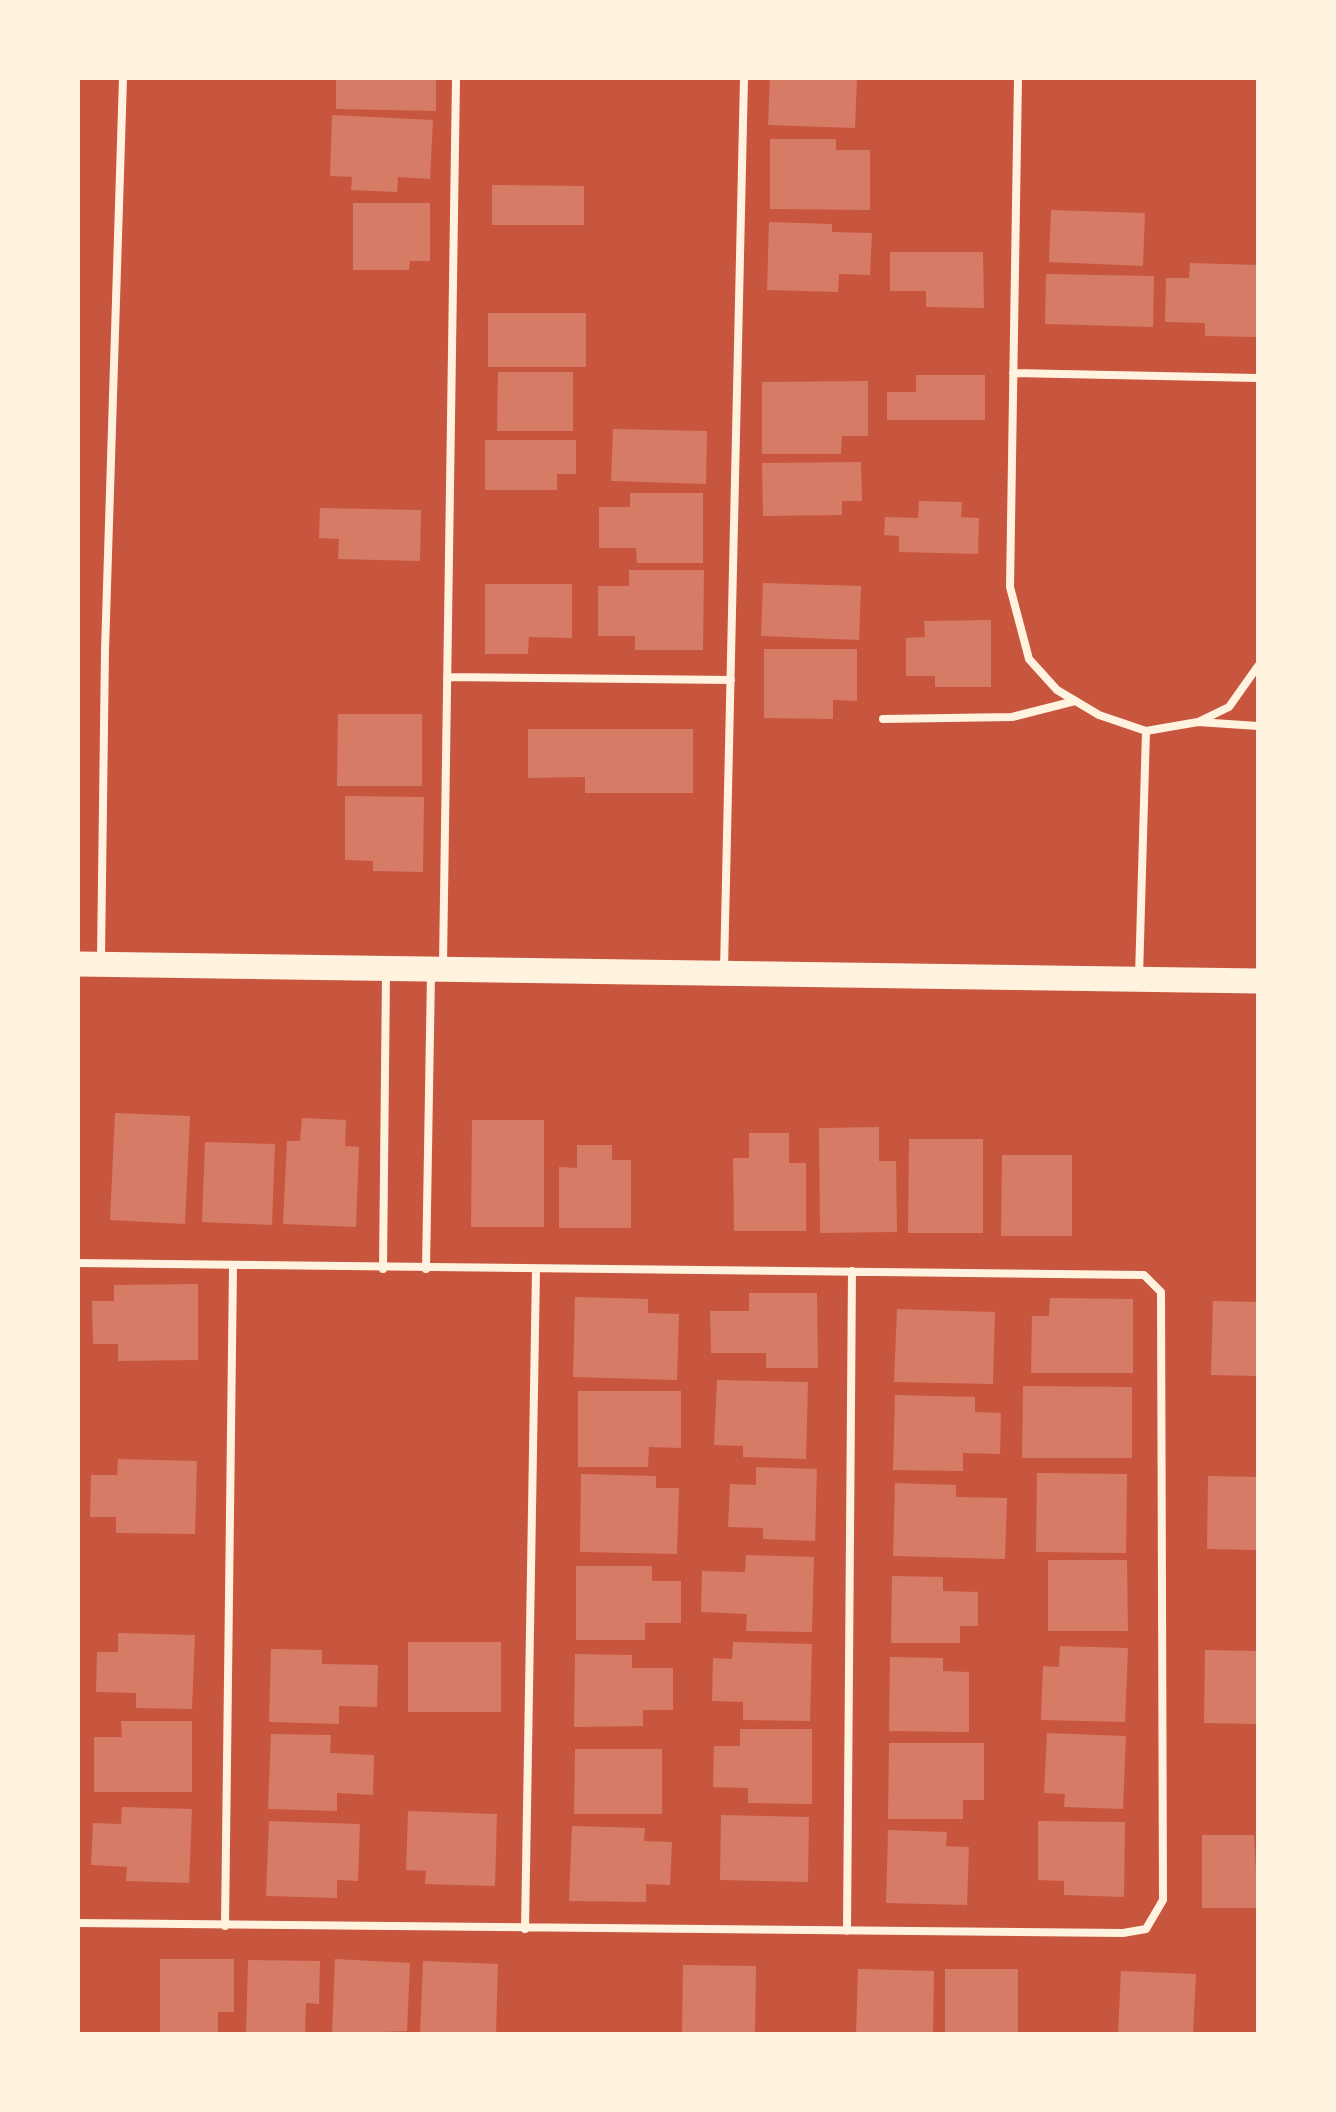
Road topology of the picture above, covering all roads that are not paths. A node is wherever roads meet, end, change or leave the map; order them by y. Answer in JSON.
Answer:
{"nodes":[{"id":1,"x":124,"y":78,"type":"edge"},
{"id":2,"x":456,"y":78,"type":"edge"},
{"id":3,"x":744,"y":78,"type":"edge"},
{"id":4,"x":1018,"y":78,"type":"edge"},
{"id":5,"x":1014,"y":373,"type":"junction"},
{"id":6,"x":1258,"y":378,"type":"edge"},
{"id":7,"x":1258,"y":666,"type":"edge"},
{"id":8,"x":447,"y":678,"type":"junction"},
{"id":9,"x":731,"y":680,"type":"junction"},
{"id":10,"x":1076,"y":702,"type":"junction"},
{"id":11,"x":883,"y":719,"type":"dead end"},
{"id":12,"x":1198,"y":722,"type":"junction"},
{"id":13,"x":1258,"y":726,"type":"edge"},
{"id":14,"x":1146,"y":731,"type":"junction"},
{"id":15,"x":89,"y":964,"type":"edge"},
{"id":16,"x":386,"y":968,"type":"junction"},
{"id":17,"x":437,"y":969,"type":"junction"},
{"id":18,"x":724,"y":974,"type":"junction"},
{"id":19,"x":1139,"y":980,"type":"junction"},
{"id":20,"x":1258,"y":982,"type":"edge"},
{"id":21,"x":78,"y":1263,"type":"edge"},
{"id":22,"x":233,"y":1266,"type":"junction"},
{"id":23,"x":383,"y":1269,"type":"junction"},
{"id":24,"x":426,"y":1269,"type":"junction"},
{"id":25,"x":536,"y":1270,"type":"junction"},
{"id":26,"x":852,"y":1271,"type":"junction"},
{"id":27,"x":78,"y":1923,"type":"edge"},
{"id":28,"x":225,"y":1926,"type":"junction"},
{"id":29,"x":525,"y":1929,"type":"junction"},
{"id":30,"x":847,"y":1932,"type":"junction"}],
"edges":[{"from":1,"to":15,"type":"lane"},
{"from":2,"to":8,"type":"lane"},
{"from":3,"to":9,"type":"lane"},
{"from":4,"to":5,"type":"lane"},
{"from":5,"to":6,"type":"lane"},
{"from":5,"to":10,"type":"lane"},
{"from":7,"to":12,"type":"lane"},
{"from":8,"to":9,"type":"lane"},
{"from":8,"to":17,"type":"lane"},
{"from":9,"to":18,"type":"lane"},
{"from":10,"to":11,"type":"lane"},
{"from":10,"to":14,"type":"lane"},
{"from":12,"to":13,"type":"lane"},
{"from":12,"to":14,"type":"lane"},
{"from":14,"to":19,"type":"lane"},
{"from":15,"to":16,"type":"main road"},
{"from":16,"to":17,"type":"main road"},
{"from":16,"to":23,"type":"lane"},
{"from":17,"to":18,"type":"main road"},
{"from":17,"to":24,"type":"lane"},
{"from":18,"to":19,"type":"main road"},
{"from":19,"to":20,"type":"main road"},
{"from":21,"to":22,"type":"lane"},
{"from":22,"to":23,"type":"lane"},
{"from":22,"to":28,"type":"lane"},
{"from":23,"to":24,"type":"lane"},
{"from":24,"to":25,"type":"lane"},
{"from":25,"to":26,"type":"lane"},
{"from":25,"to":29,"type":"lane"},
{"from":26,"to":30,"type":"lane"},
{"from":26,"to":30,"type":"lane"},
{"from":27,"to":28,"type":"lane"},
{"from":28,"to":29,"type":"lane"},
{"from":29,"to":30,"type":"lane"}]}
